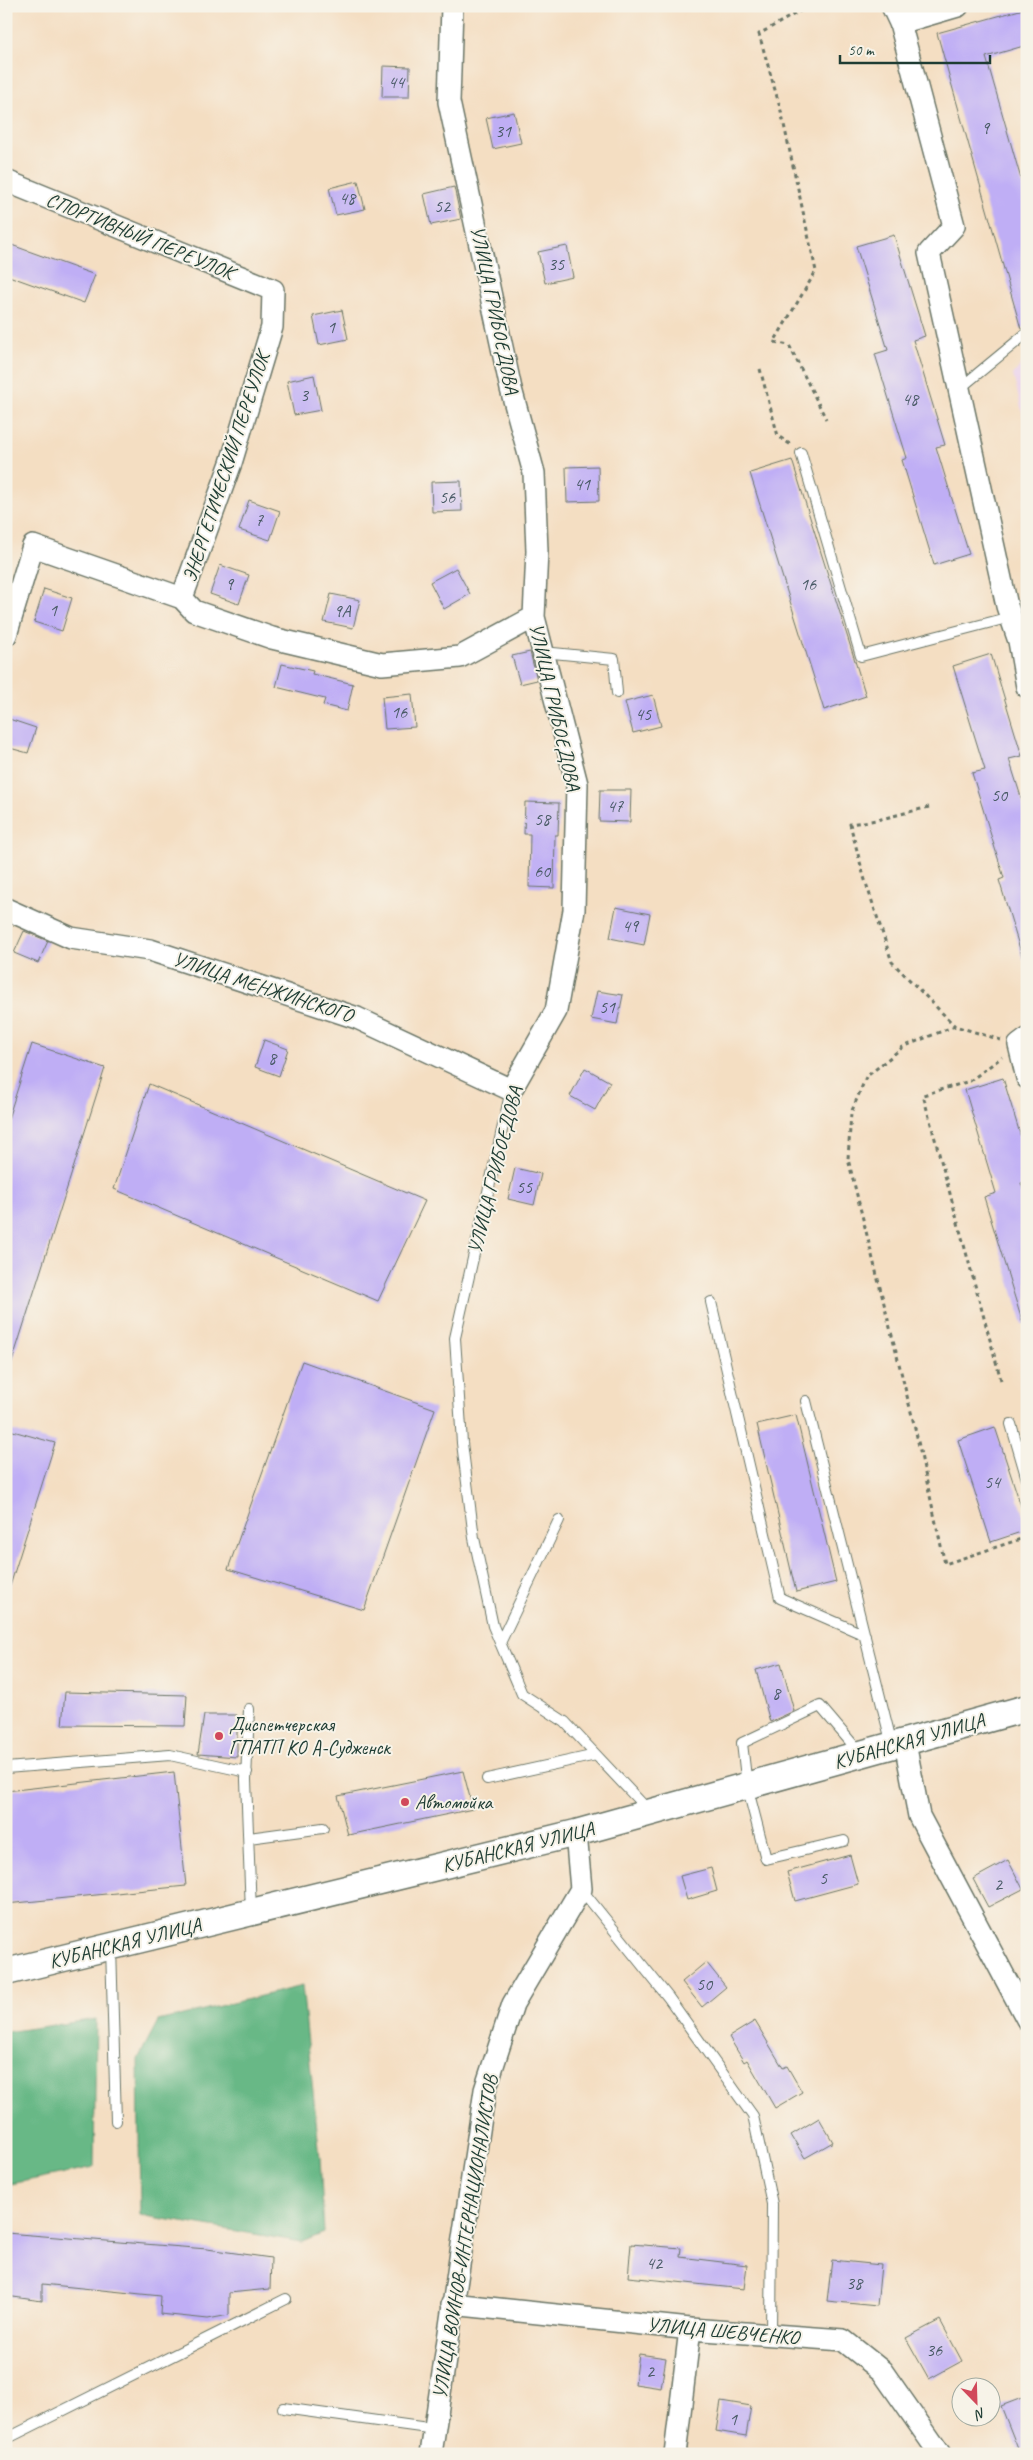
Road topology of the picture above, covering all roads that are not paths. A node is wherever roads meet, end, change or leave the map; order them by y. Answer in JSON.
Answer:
{"nodes":[{"id":1,"x":452,"y":6,"type":"edge"},
{"id":2,"x":958,"y":6,"type":"edge"},
{"id":3,"x":896,"y":15,"type":"edge"},
{"id":4,"x":6,"y":181,"type":"edge"},
{"id":5,"x":273,"y":290,"type":"joint"},
{"id":6,"x":1027,"y":333,"type":"edge"},
{"id":7,"x":959,"y":389,"type":"junction"},
{"id":8,"x":802,"y":453,"type":"road end"},
{"id":9,"x":182,"y":598,"type":"junction"},
{"id":10,"x":534,"y":617,"type":"junction"},
{"id":11,"x":1011,"y":617,"type":"junction"},
{"id":12,"x":6,"y":635,"type":"edge"},
{"id":13,"x":1023,"y":639,"type":"edge"},
{"id":14,"x":543,"y":652,"type":"junction"},
{"id":15,"x":1027,"y":688,"type":"edge"},
{"id":16,"x":617,"y":693,"type":"dead end"},
{"id":17,"x":6,"y":909,"type":"edge"},
{"id":18,"x":1023,"y":1042,"type":"edge"},
{"id":19,"x":1027,"y":1078,"type":"edge"},
{"id":20,"x":511,"y":1090,"type":"junction"},
{"id":21,"x":711,"y":1302,"type":"dead end"},
{"id":22,"x":806,"y":1401,"type":"dead end"},
{"id":23,"x":1011,"y":1424,"type":"dead end"},
{"id":24,"x":1027,"y":1479,"type":"edge"},
{"id":25,"x":559,"y":1520,"type":"dead end"},
{"id":26,"x":865,"y":1635,"type":"junction"},
{"id":27,"x":500,"y":1643,"type":"junction"},
{"id":28,"x":1027,"y":1708,"type":"edge"},
{"id":29,"x":249,"y":1709,"type":"dead end"},
{"id":30,"x":899,"y":1744,"type":"junction"},
{"id":31,"x":862,"y":1754,"type":"junction"},
{"id":32,"x":596,"y":1756,"type":"junction"},
{"id":33,"x":6,"y":1768,"type":"edge"},
{"id":34,"x":247,"y":1772,"type":"junction"},
{"id":35,"x":487,"y":1779,"type":"dead end"},
{"id":36,"x":747,"y":1786,"type":"junction"},
{"id":37,"x":650,"y":1812,"type":"junction"},
{"id":38,"x":323,"y":1828,"type":"dead end"},
{"id":39,"x":576,"y":1832,"type":"junction"},
{"id":40,"x":249,"y":1838,"type":"junction"},
{"id":41,"x":844,"y":1841,"type":"dead end"},
{"id":42,"x":581,"y":1889,"type":"junction"},
{"id":43,"x":251,"y":1913,"type":"junction"},
{"id":44,"x":111,"y":1946,"type":"junction"},
{"id":45,"x":6,"y":1972,"type":"edge"},
{"id":46,"x":1027,"y":2020,"type":"edge"},
{"id":47,"x":116,"y":2122,"type":"dead end"},
{"id":48,"x":286,"y":2299,"type":"dead end"},
{"id":49,"x":452,"y":2304,"type":"junction"},
{"id":50,"x":690,"y":2329,"type":"junction"},
{"id":51,"x":771,"y":2335,"type":"junction"},
{"id":52,"x":283,"y":2408,"type":"dead end"},
{"id":53,"x":434,"y":2428,"type":"junction"},
{"id":54,"x":6,"y":2439,"type":"edge"},
{"id":55,"x":431,"y":2454,"type":"edge"},
{"id":56,"x":675,"y":2454,"type":"edge"},
{"id":57,"x":940,"y":2454,"type":"edge"}],
"edges":[{"from":1,"to":10,"type":"street","name":"УЛИЦА ГРИБОЕДОВА"},
{"from":2,"to":3,"type":"street"},
{"from":3,"to":7,"type":"street"},
{"from":4,"to":5,"type":"street","name":"СПОРТИВНЫЙ ПЕРЕУЛОК"},
{"from":5,"to":9,"type":"street","name":"ЭНЕРГЕТИЧЕСКИЙ ПЕРЕУЛОК"},
{"from":6,"to":7,"type":"lane"},
{"from":7,"to":11,"type":"street"},
{"from":8,"to":11,"type":"lane"},
{"from":9,"to":10,"type":"street","name":"ЭНЕРГЕТИЧЕСКИЙ ПЕРЕУЛОК"},
{"from":9,"to":12,"type":"street"},
{"from":10,"to":14,"type":"street","name":"УЛИЦА ГРИБОЕДОВА"},
{"from":11,"to":13,"type":"street"},
{"from":13,"to":15,"type":"street"},
{"from":14,"to":16,"type":"lane"},
{"from":14,"to":20,"type":"street","name":"УЛИЦА ГРИБОЕДОВА"},
{"from":17,"to":20,"type":"street","name":"УЛИЦА МЕНЖИНСКОГО"},
{"from":18,"to":19,"type":"street"},
{"from":20,"to":27,"type":"lane","name":"УЛИЦА ГРИБОЕДОВА"},
{"from":21,"to":26,"type":"lane"},
{"from":22,"to":26,"type":"lane"},
{"from":23,"to":24,"type":"lane"},
{"from":25,"to":27,"type":"lane"},
{"from":26,"to":30,"type":"lane"},
{"from":27,"to":32,"type":"lane","name":"УЛИЦА ГРИБОЕДОВА"},
{"from":28,"to":30,"type":"street","name":"КУБАНСКАЯ УЛИЦА"},
{"from":29,"to":34,"type":"lane"},
{"from":30,"to":31,"type":"street","name":"КУБАНСКАЯ УЛИЦА"},
{"from":30,"to":46,"type":"street"},
{"from":31,"to":36,"type":"street","name":"КУБАНСКАЯ УЛИЦА"},
{"from":31,"to":36,"type":"lane"},
{"from":32,"to":35,"type":"lane"},
{"from":32,"to":37,"type":"lane","name":"УЛИЦА ГРИБОЕДОВА"},
{"from":33,"to":34,"type":"lane"},
{"from":34,"to":40,"type":"lane"},
{"from":36,"to":37,"type":"street","name":"КУБАНСКАЯ УЛИЦА"},
{"from":36,"to":41,"type":"lane"},
{"from":37,"to":39,"type":"street","name":"КУБАНСКАЯ УЛИЦА"},
{"from":38,"to":40,"type":"lane"},
{"from":39,"to":42,"type":"street"},
{"from":39,"to":43,"type":"street","name":"КУБАНСКАЯ УЛИЦА"},
{"from":40,"to":43,"type":"lane"},
{"from":42,"to":49,"type":"street","name":"УЛИЦА ВОИНОВ-ИНТЕРНАЦИОНАЛИСТОВ"},
{"from":42,"to":51,"type":"lane"},
{"from":43,"to":44,"type":"street","name":"КУБАНСКАЯ УЛИЦА"},
{"from":44,"to":45,"type":"street","name":"КУБАНСКАЯ УЛИЦА"},
{"from":44,"to":47,"type":"lane"},
{"from":48,"to":54,"type":"lane"},
{"from":49,"to":50,"type":"street","name":"УЛИЦА ШЕВЧЕНКО"},
{"from":49,"to":53,"type":"street","name":"УЛИЦА ВОИНОВ-ИНТЕРНАЦИОНАЛИСТОВ"},
{"from":50,"to":51,"type":"street","name":"УЛИЦА ШЕВЧЕНКО"},
{"from":50,"to":56,"type":"street"},
{"from":51,"to":57,"type":"street","name":"УЛИЦА ШЕВЧЕНКО"},
{"from":52,"to":53,"type":"lane"},
{"from":53,"to":55,"type":"street","name":"УЛИЦА ВОИНОВ-ИНТЕРНАЦИОНАЛИСТОВ"}]}
